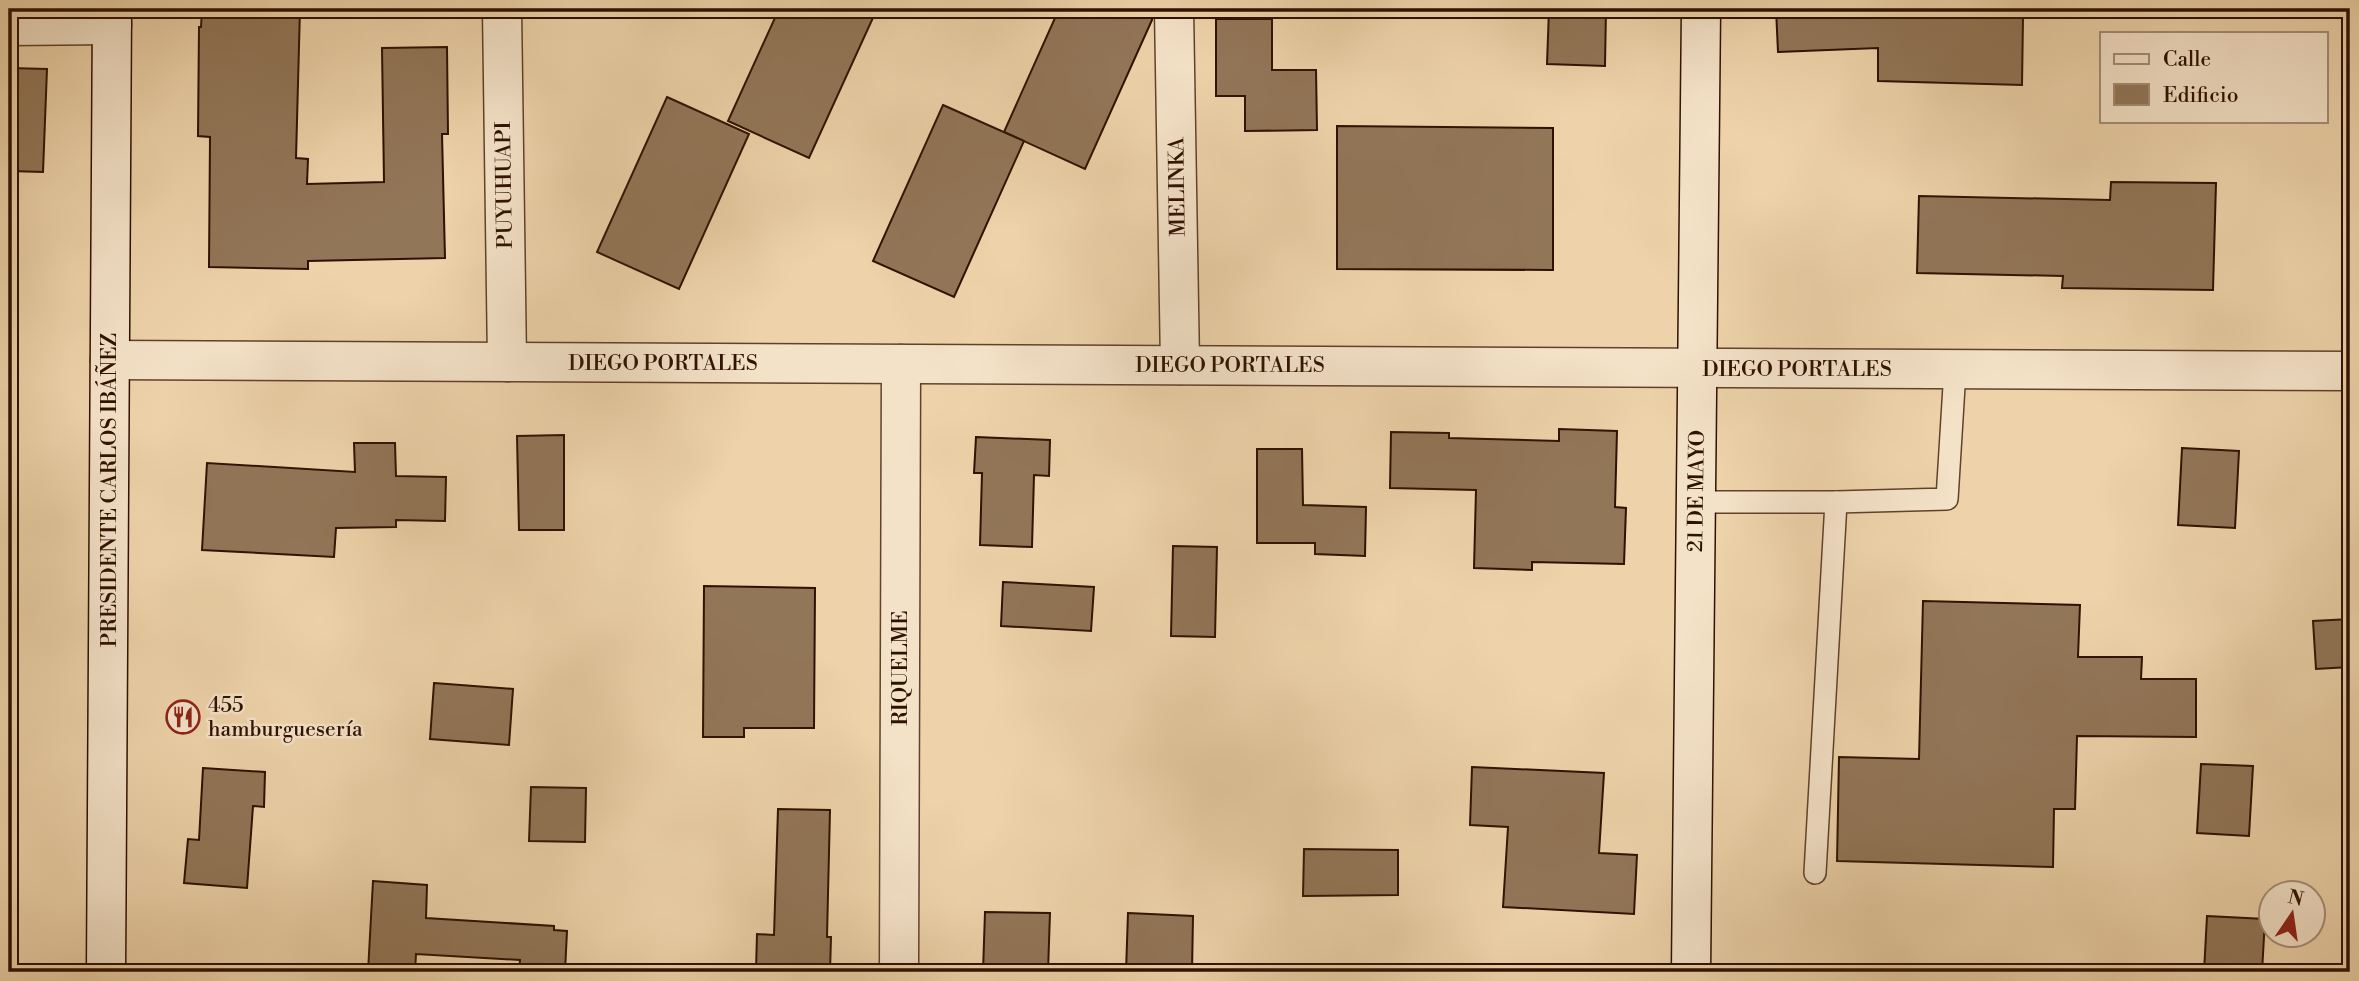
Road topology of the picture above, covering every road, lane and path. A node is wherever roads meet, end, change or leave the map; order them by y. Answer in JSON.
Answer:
{"nodes":[{"id":1,"x":502,"y":9,"type":"edge"},
{"id":2,"x":1174,"y":9,"type":"edge"},
{"id":3,"x":1701,"y":9,"type":"edge"},
{"id":4,"x":112,"y":17,"type":"edge"},
{"id":5,"x":9,"y":26,"type":"edge"},
{"id":6,"x":110,"y":360,"type":"junction"},
{"id":7,"x":507,"y":362,"type":"junction"},
{"id":8,"x":901,"y":364,"type":"junction"},
{"id":9,"x":1180,"y":365,"type":"junction"},
{"id":10,"x":1698,"y":368,"type":"junction"},
{"id":11,"x":1955,"y":370,"type":"junction"},
{"id":12,"x":2350,"y":372,"type":"edge"},
{"id":13,"x":1696,"y":502,"type":"junction"},
{"id":14,"x":1836,"y":502,"type":"junction"},
{"id":15,"x":1815,"y":873,"type":"dead end"},
{"id":16,"x":106,"y":972,"type":"edge"},
{"id":17,"x":899,"y":972,"type":"edge"},
{"id":18,"x":1691,"y":972,"type":"edge"}],
"edges":[{"from":1,"to":7,"type":"street","name":"PUYUHUAPI"},
{"from":2,"to":9,"type":"street","name":"MELINKA"},
{"from":3,"to":10,"type":"street","name":"21 DE MAYO"},
{"from":4,"to":5,"type":"street"},
{"from":4,"to":6,"type":"street","name":"PRESIDENTE CARLOS IBÁÑEZ"},
{"from":6,"to":7,"type":"street","name":"DIEGO PORTALES"},
{"from":6,"to":16,"type":"street","name":"PRESIDENTE CARLOS IBÁÑEZ"},
{"from":7,"to":8,"type":"street","name":"DIEGO PORTALES"},
{"from":8,"to":9,"type":"street","name":"DIEGO PORTALES"},
{"from":8,"to":17,"type":"street","name":"RIQUELME"},
{"from":9,"to":10,"type":"street","name":"DIEGO PORTALES"},
{"from":10,"to":11,"type":"street","name":"DIEGO PORTALES"},
{"from":10,"to":13,"type":"street","name":"21 DE MAYO"},
{"from":11,"to":12,"type":"street","name":"DIEGO PORTALES"},
{"from":11,"to":14,"type":"lane"},
{"from":13,"to":14,"type":"lane"},
{"from":13,"to":18,"type":"street","name":"21 DE MAYO"},
{"from":14,"to":15,"type":"lane"}]}
